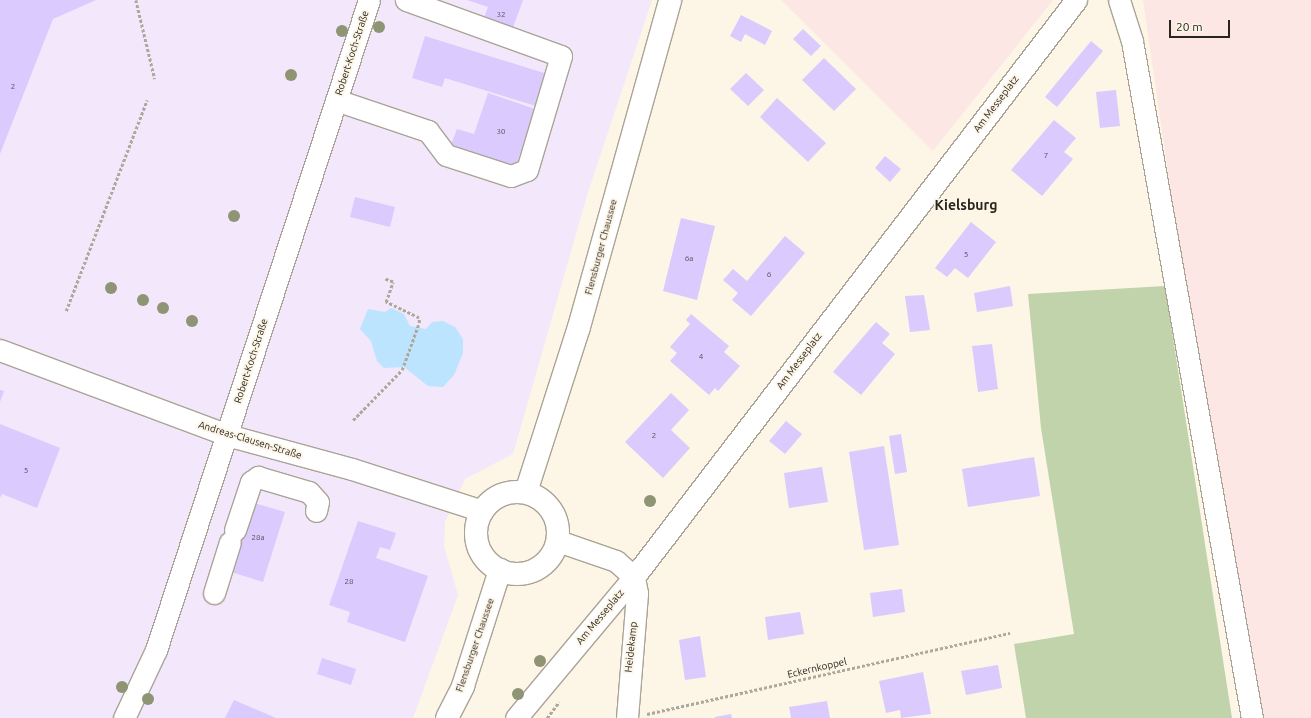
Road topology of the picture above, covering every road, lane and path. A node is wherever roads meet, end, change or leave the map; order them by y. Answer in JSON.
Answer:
{"nodes":[{"id":1,"x":136,"y":0,"type":"edge"},
{"id":2,"x":369,"y":0,"type":"edge"},
{"id":3,"x":406,"y":0,"type":"edge"},
{"id":4,"x":670,"y":0,"type":"edge"},
{"id":5,"x":1076,"y":0,"type":"edge"},
{"id":6,"x":1119,"y":0,"type":"edge"},
{"id":7,"x":154,"y":79,"type":"dead end"},
{"id":8,"x":147,"y":100,"type":"dead end"},
{"id":9,"x":336,"y":100,"type":"junction"},
{"id":10,"x":385,"y":279,"type":"dead end"},
{"id":11,"x":66,"y":311,"type":"dead end"},
{"id":12,"x":0,"y":350,"type":"edge"},
{"id":13,"x":353,"y":420,"type":"dead end"},
{"id":14,"x":227,"y":436,"type":"junction"},
{"id":15,"x":526,"y":492,"type":"junction"},
{"id":16,"x":316,"y":511,"type":"dead end"},
{"id":17,"x":482,"y":511,"type":"junction"},
{"id":18,"x":558,"y":541,"type":"junction"},
{"id":19,"x":500,"y":570,"type":"junction"},
{"id":20,"x":634,"y":577,"type":"junction"},
{"id":21,"x":214,"y":593,"type":"dead end"},
{"id":22,"x":1010,"y":633,"type":"dead end"},
{"id":23,"x":124,"y":718,"type":"edge"},
{"id":24,"x":447,"y":718,"type":"edge"},
{"id":25,"x":516,"y":718,"type":"edge"},
{"id":26,"x":627,"y":718,"type":"edge"},
{"id":27,"x":1252,"y":718,"type":"edge"}],
"edges":[{"from":1,"to":7,"type":"path"},
{"from":2,"to":9,"type":"street","name":"Robert-Koch-Straße"},
{"from":3,"to":9,"type":"street"},
{"from":4,"to":15,"type":"main road","name":"Flensburger Chaussee"},
{"from":5,"to":20,"type":"street","name":"Am Messeplatz"},
{"from":6,"to":27,"type":"street"},
{"from":8,"to":11,"type":"path"},
{"from":9,"to":14,"type":"street","name":"Robert-Koch-Straße"},
{"from":10,"to":13,"type":"path"},
{"from":12,"to":14,"type":"street","name":"Andreas-Clausen-Straße"},
{"from":14,"to":17,"type":"street","name":"Andreas-Clausen-Straße"},
{"from":14,"to":23,"type":"street","name":"Robert-Koch-Straße"},
{"from":15,"to":17,"type":"main road"},
{"from":15,"to":18,"type":"main road"},
{"from":16,"to":21,"type":"street"},
{"from":17,"to":19,"type":"main road"},
{"from":18,"to":19,"type":"main road"},
{"from":18,"to":20,"type":"street"},
{"from":19,"to":24,"type":"main road","name":"Flensburger Chaussee"},
{"from":20,"to":25,"type":"street","name":"Am Messeplatz"},
{"from":20,"to":26,"type":"street","name":"Heidekamp"},
{"from":22,"to":26,"type":"path","name":"Eckernkoppel"}]}
